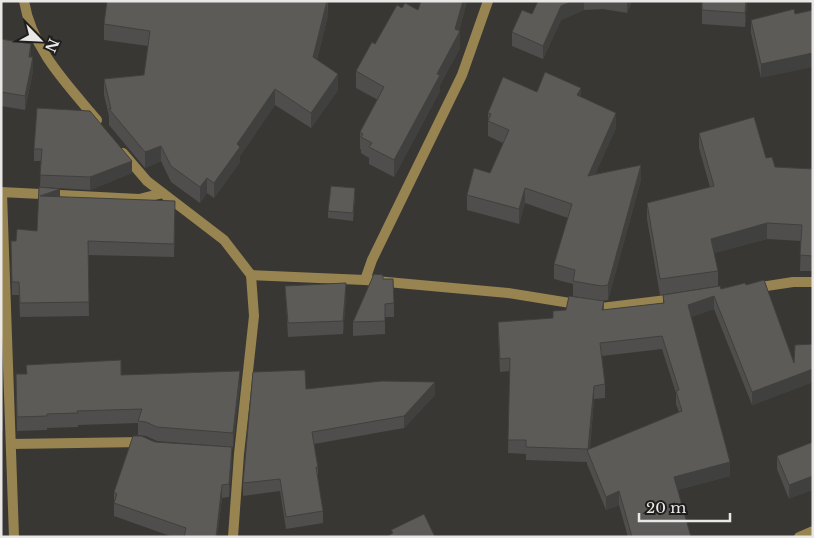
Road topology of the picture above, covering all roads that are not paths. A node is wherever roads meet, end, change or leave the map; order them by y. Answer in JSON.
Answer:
{"nodes":[{"id":1,"x":24,"y":1,"type":"edge"},
{"id":2,"x":488,"y":1,"type":"edge"},
{"id":3,"x":105,"y":131,"type":"edge"},
{"id":4,"x":117,"y":145,"type":"edge"},
{"id":5,"x":2,"y":193,"type":"edge"},
{"id":6,"x":162,"y":193,"type":"junction"},
{"id":7,"x":251,"y":274,"type":"junction"},
{"id":8,"x":365,"y":280,"type":"junction"},
{"id":9,"x":813,"y":282,"type":"edge"},
{"id":10,"x":747,"y":289,"type":"edge"},
{"id":11,"x":682,"y":298,"type":"edge"},
{"id":12,"x":10,"y":444,"type":"junction"},
{"id":13,"x":155,"y":448,"type":"edge"},
{"id":14,"x":813,"y":531,"type":"edge"},
{"id":15,"x":14,"y":537,"type":"edge"},
{"id":16,"x":233,"y":537,"type":"edge"},
{"id":17,"x":798,"y":537,"type":"edge"}],
"edges":[{"from":1,"to":3,"type":"street"},
{"from":2,"to":8,"type":"street"},
{"from":4,"to":6,"type":"street"},
{"from":5,"to":6,"type":"street"},
{"from":5,"to":12,"type":"street"},
{"from":6,"to":7,"type":"street"},
{"from":7,"to":8,"type":"street"},
{"from":7,"to":16,"type":"street"},
{"from":8,"to":11,"type":"street"},
{"from":9,"to":10,"type":"street"},
{"from":12,"to":13,"type":"street"},
{"from":12,"to":15,"type":"street"},
{"from":14,"to":17,"type":"street"}]}
